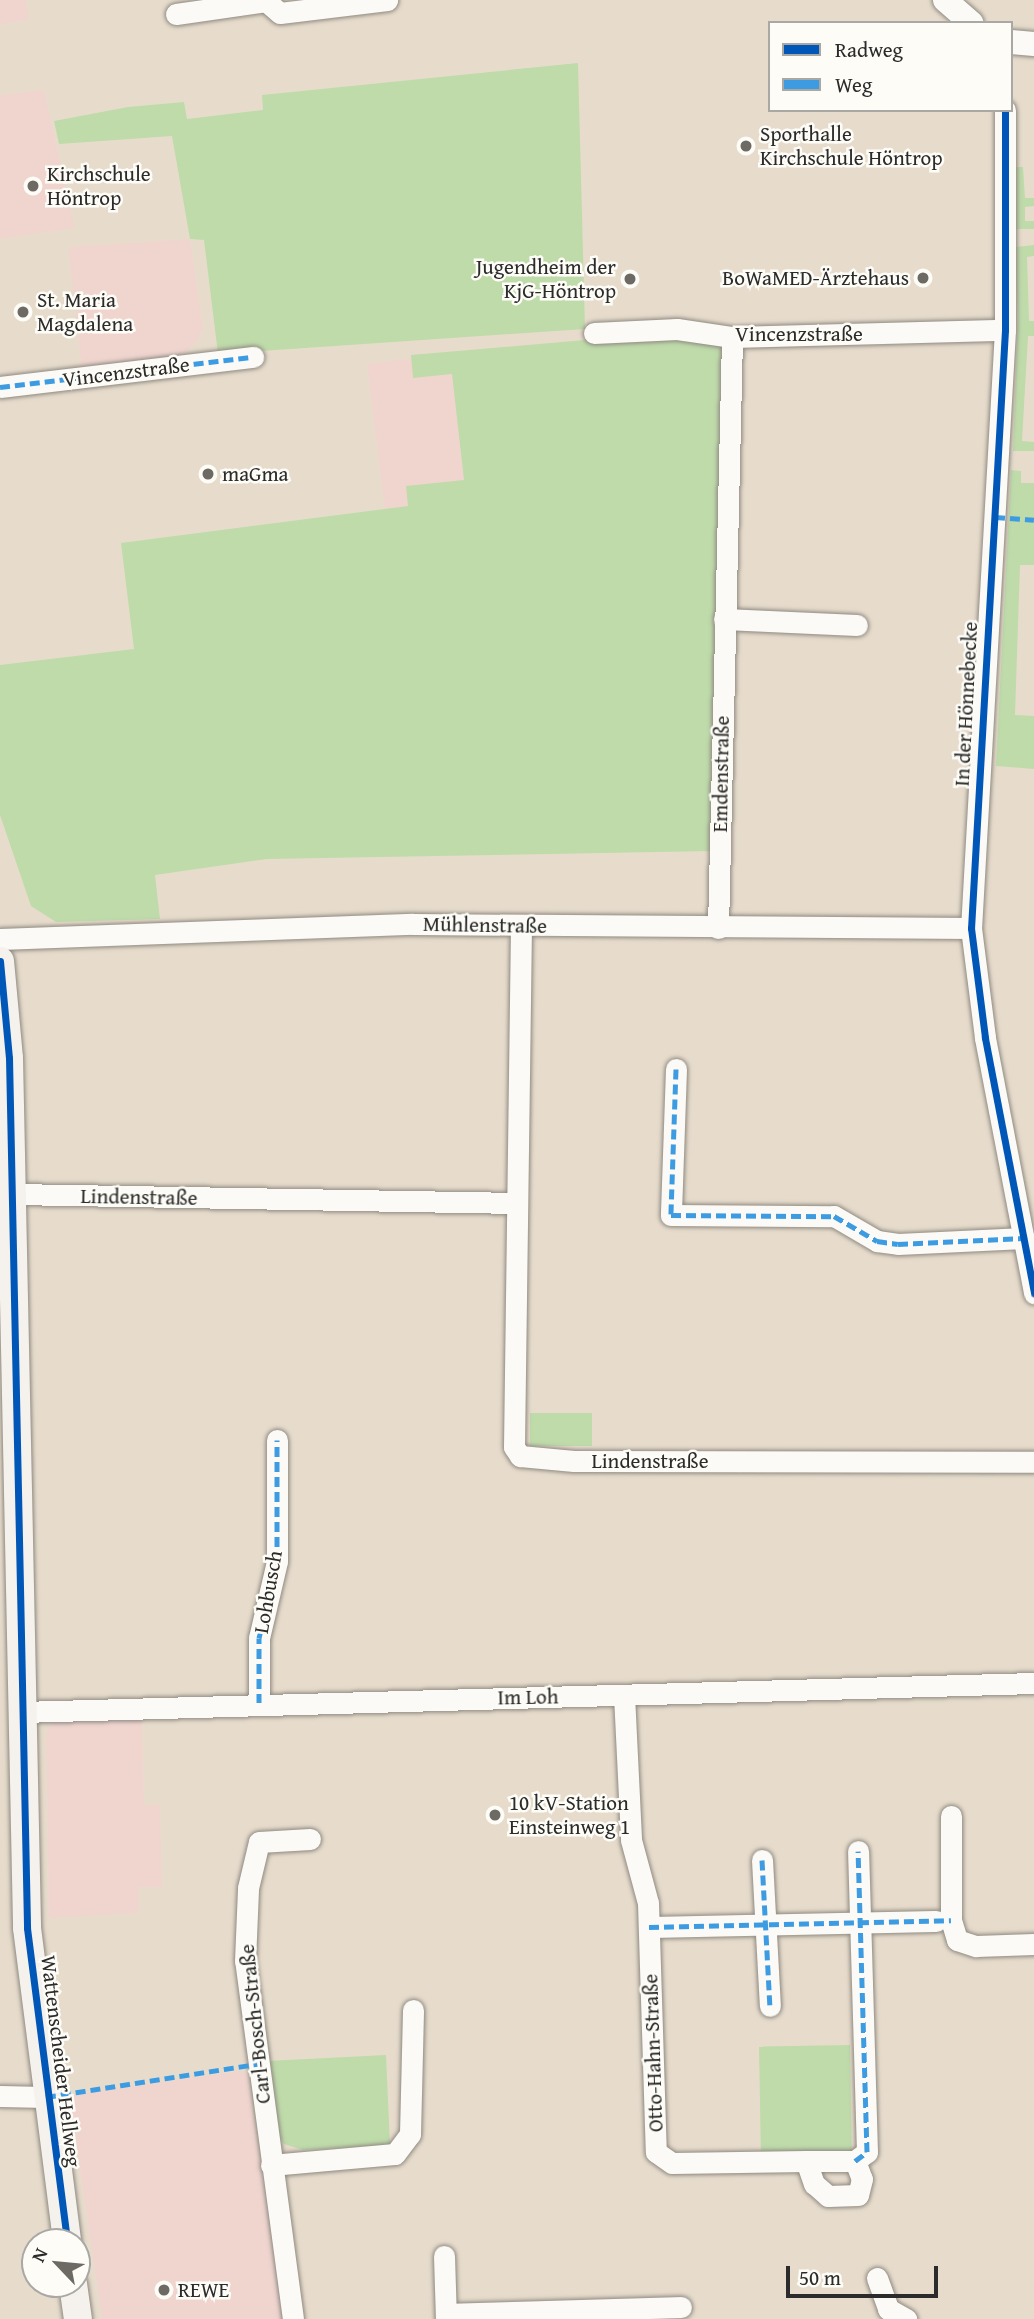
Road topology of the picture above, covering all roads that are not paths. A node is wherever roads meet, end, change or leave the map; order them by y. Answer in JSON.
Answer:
{"nodes":[{"id":1,"x":266,"y":0,"type":"edge"},
{"id":2,"x":387,"y":0,"type":"edge"},
{"id":3,"x":945,"y":0,"type":"edge"},
{"id":4,"x":176,"y":14,"type":"dead end"},
{"id":5,"x":969,"y":21,"type":"edge"},
{"id":6,"x":1013,"y":42,"type":"edge"},
{"id":7,"x":1034,"y":44,"type":"edge"},
{"id":8,"x":1005,"y":112,"type":"edge"},
{"id":9,"x":1005,"y":330,"type":"junction"},
{"id":10,"x":594,"y":333,"type":"dead end"},
{"id":11,"x":732,"y":337,"type":"junction"},
{"id":12,"x":253,"y":357,"type":"dead end"},
{"id":13,"x":0,"y":387,"type":"edge"},
{"id":14,"x":724,"y":619,"type":"junction"},
{"id":15,"x":857,"y":625,"type":"dead end"},
{"id":16,"x":521,"y":926,"type":"junction"},
{"id":17,"x":718,"y":928,"type":"junction"},
{"id":18,"x":971,"y":928,"type":"junction"},
{"id":19,"x":0,"y":939,"type":"edge"},
{"id":20,"x":0,"y":961,"type":"edge"},
{"id":21,"x":676,"y":1069,"type":"dead end"},
{"id":22,"x":13,"y":1194,"type":"junction"},
{"id":23,"x":517,"y":1203,"type":"junction"},
{"id":24,"x":1024,"y":1238,"type":"junction"},
{"id":25,"x":1034,"y":1293,"type":"edge"},
{"id":26,"x":277,"y":1440,"type":"dead end"},
{"id":27,"x":1034,"y":1462,"type":"edge"},
{"id":28,"x":1034,"y":1683,"type":"edge"},
{"id":29,"x":624,"y":1695,"type":"junction"},
{"id":30,"x":259,"y":1703,"type":"junction"},
{"id":31,"x":21,"y":1712,"type":"junction"},
{"id":32,"x":951,"y":1816,"type":"dead end"},
{"id":33,"x":310,"y":1839,"type":"dead end"},
{"id":34,"x":858,"y":1851,"type":"dead end"},
{"id":35,"x":762,"y":1860,"type":"dead end"},
{"id":36,"x":936,"y":1920,"type":"dead end"},
{"id":37,"x":763,"y":1923,"type":"junction"},
{"id":38,"x":860,"y":1923,"type":"junction"},
{"id":39,"x":649,"y":1927,"type":"junction"},
{"id":40,"x":1034,"y":1944,"type":"edge"},
{"id":41,"x":770,"y":2006,"type":"dead end"},
{"id":42,"x":413,"y":2010,"type":"dead end"},
{"id":43,"x":0,"y":2096,"type":"edge"},
{"id":44,"x":46,"y":2097,"type":"junction"},
{"id":45,"x":806,"y":2161,"type":"junction"},
{"id":46,"x":855,"y":2161,"type":"junction"},
{"id":47,"x":271,"y":2165,"type":"junction"},
{"id":48,"x":66,"y":2228,"type":"edge"},
{"id":49,"x":444,"y":2256,"type":"dead end"},
{"id":50,"x":877,"y":2278,"type":"dead end"},
{"id":51,"x":75,"y":2298,"type":"edge"},
{"id":52,"x":681,"y":2307,"type":"dead end"},
{"id":53,"x":890,"y":2316,"type":"edge"},
{"id":54,"x":446,"y":2317,"type":"edge"},
{"id":55,"x":78,"y":2319,"type":"edge"},
{"id":56,"x":293,"y":2319,"type":"edge"}],
"edges":[{"from":1,"to":2,"type":"street"},
{"from":1,"to":4,"type":"street"},
{"from":3,"to":5,"type":"street"},
{"from":6,"to":7,"type":"street"},
{"from":8,"to":9,"type":"street","name":"In der Hönnebecke"},
{"from":9,"to":11,"type":"street","name":"Vincenzstraße"},
{"from":9,"to":18,"type":"street","name":"In der Hönnebecke"},
{"from":10,"to":11,"type":"street","name":"Vincenzstraße"},
{"from":11,"to":14,"type":"street","name":"Emdenstraße"},
{"from":12,"to":13,"type":"street","name":"Vincenzstraße"},
{"from":14,"to":15,"type":"street"},
{"from":14,"to":17,"type":"street","name":"Emdenstraße"},
{"from":16,"to":17,"type":"street","name":"Mühlenstraße"},
{"from":16,"to":19,"type":"street","name":"Mühlenstraße"},
{"from":16,"to":23,"type":"street","name":"Lindenstraße"},
{"from":17,"to":18,"type":"street","name":"Mühlenstraße"},
{"from":18,"to":24,"type":"street","name":"In der Hönnebecke"},
{"from":20,"to":22,"type":"main road","name":"Wattenscheider Hellweg"},
{"from":21,"to":24,"type":"street"},
{"from":22,"to":23,"type":"street","name":"Lindenstraße"},
{"from":22,"to":31,"type":"main road","name":"Wattenscheider Hellweg"},
{"from":23,"to":27,"type":"street","name":"Lindenstraße"},
{"from":24,"to":25,"type":"street","name":"In der Hönnebecke"},
{"from":26,"to":30,"type":"street","name":"Lohbusch"},
{"from":28,"to":29,"type":"street","name":"Im Loh"},
{"from":29,"to":30,"type":"street","name":"Im Loh"},
{"from":29,"to":39,"type":"street","name":"Otto-Hahn-Straße"},
{"from":30,"to":31,"type":"street","name":"Im Loh"},
{"from":31,"to":44,"type":"main road","name":"Wattenscheider Hellweg"},
{"from":32,"to":40,"type":"street"},
{"from":33,"to":47,"type":"street","name":"Carl-Bosch-Straße"},
{"from":34,"to":38,"type":"street"},
{"from":35,"to":37,"type":"street"},
{"from":36,"to":38,"type":"street"},
{"from":37,"to":38,"type":"street"},
{"from":37,"to":39,"type":"street"},
{"from":37,"to":41,"type":"street"},
{"from":38,"to":46,"type":"street"},
{"from":39,"to":45,"type":"street","name":"Otto-Hahn-Straße"},
{"from":42,"to":47,"type":"street"},
{"from":43,"to":44,"type":"street"},
{"from":44,"to":48,"type":"main road","name":"Wattenscheider Hellweg"},
{"from":45,"to":46,"type":"street","name":"Otto-Hahn-Straße"},
{"from":45,"to":46,"type":"street"},
{"from":47,"to":56,"type":"street","name":"Carl-Bosch-Straße"},
{"from":49,"to":54,"type":"street"},
{"from":50,"to":53,"type":"street"},
{"from":51,"to":55,"type":"main road"},
{"from":52,"to":54,"type":"street"}]}
